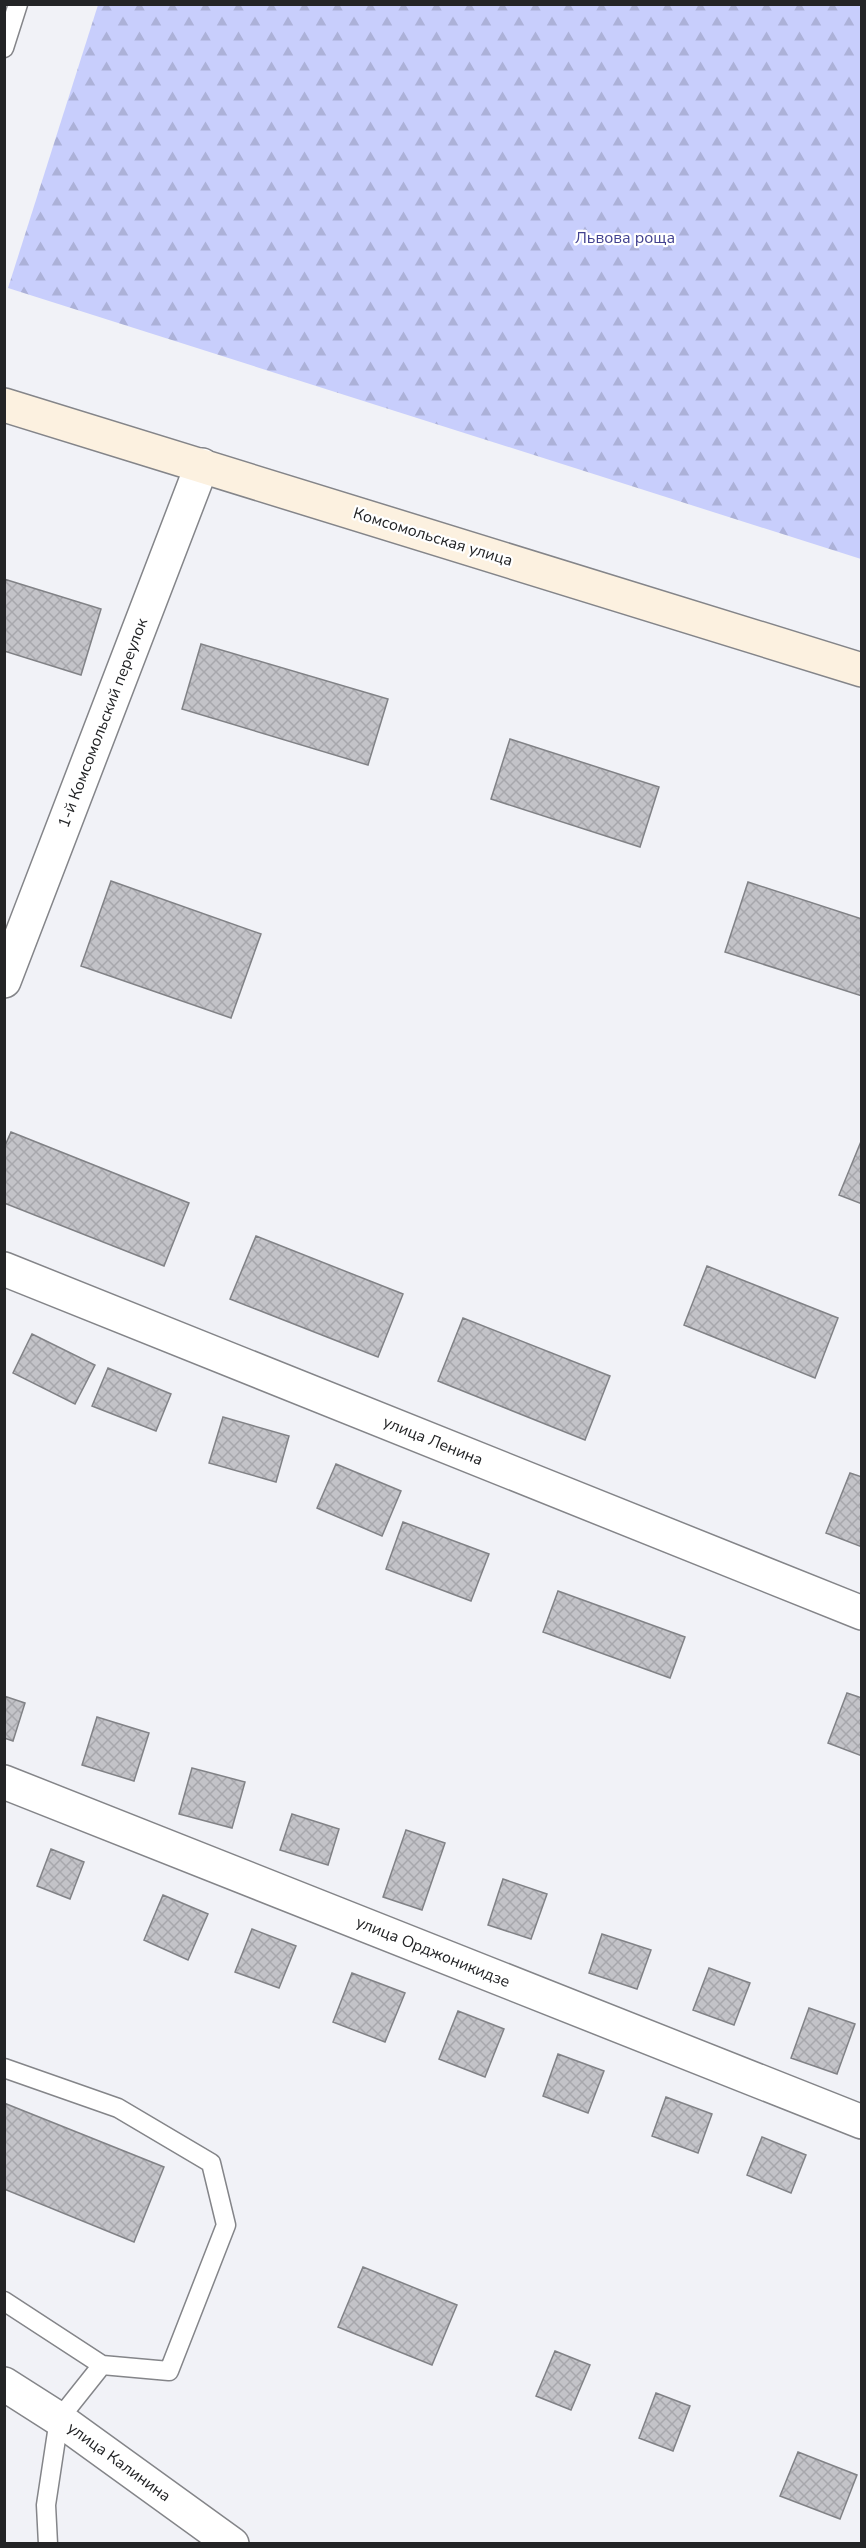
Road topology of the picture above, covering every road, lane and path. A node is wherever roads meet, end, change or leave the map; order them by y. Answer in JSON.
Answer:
{"nodes":[{"id":1,"x":18,"y":4,"type":"edge"},
{"id":2,"x":4,"y":48,"type":"edge"},
{"id":3,"x":4,"y":405,"type":"edge"},
{"id":4,"x":202,"y":465,"type":"junction"},
{"id":5,"x":861,"y":670,"type":"edge"},
{"id":6,"x":4,"y":981,"type":"edge"},
{"id":7,"x":4,"y":1269,"type":"edge"},
{"id":8,"x":861,"y":1613,"type":"edge"},
{"id":9,"x":4,"y":1782,"type":"edge"},
{"id":10,"x":4,"y":2068,"type":"edge"},
{"id":11,"x":861,"y":2122,"type":"edge"},
{"id":12,"x":4,"y":2301,"type":"edge"},
{"id":13,"x":102,"y":2365,"type":"junction"},
{"id":14,"x":4,"y":2384,"type":"edge"},
{"id":15,"x":59,"y":2419,"type":"junction"},
{"id":16,"x":48,"y":2544,"type":"edge"},
{"id":17,"x":232,"y":2544,"type":"edge"}],
"edges":[{"from":1,"to":2,"type":"lane"},
{"from":3,"to":4,"type":"main road","name":"Комсомольская улица"},
{"from":4,"to":5,"type":"main road","name":"Комсомольская улица"},
{"from":4,"to":6,"type":"street","name":"1-й Комсомольский переулок"},
{"from":7,"to":8,"type":"street","name":"улица Ленина"},
{"from":9,"to":11,"type":"street","name":"улица Орджоникидзе"},
{"from":10,"to":13,"type":"lane"},
{"from":12,"to":13,"type":"lane"},
{"from":13,"to":15,"type":"lane"},
{"from":14,"to":15,"type":"street","name":"улица Калинина"},
{"from":15,"to":16,"type":"lane"},
{"from":15,"to":17,"type":"street","name":"улица Калинина"}]}
